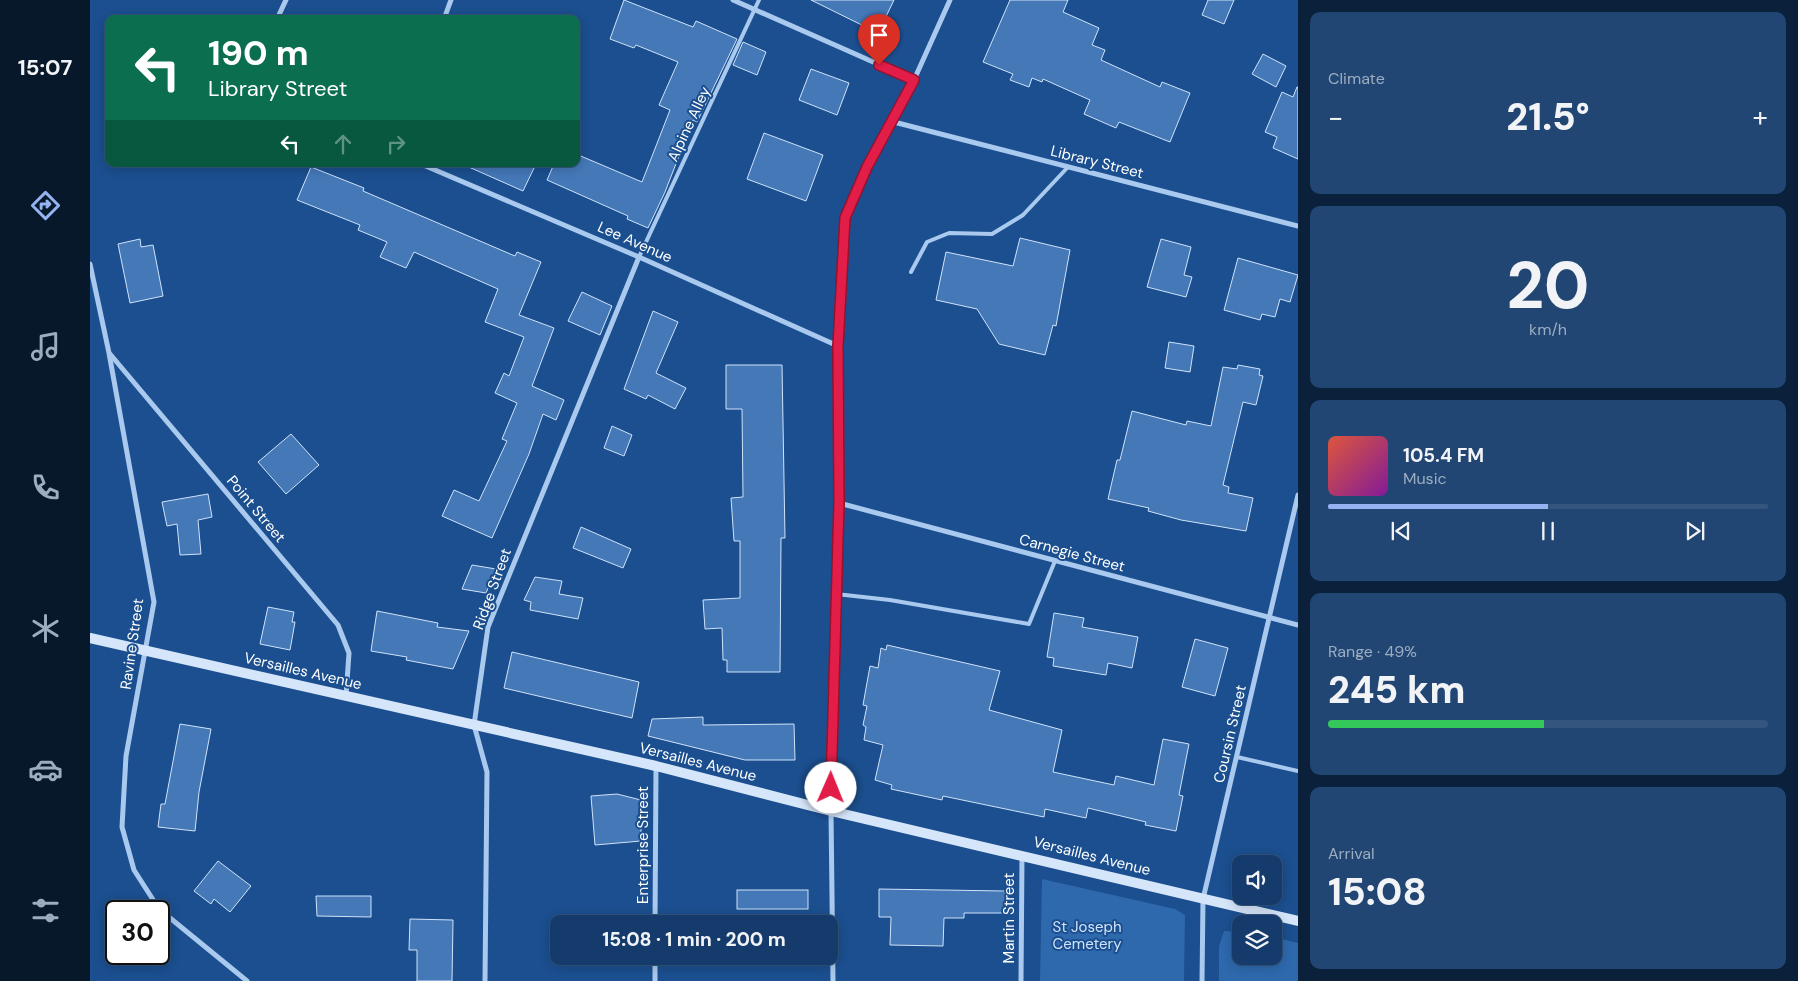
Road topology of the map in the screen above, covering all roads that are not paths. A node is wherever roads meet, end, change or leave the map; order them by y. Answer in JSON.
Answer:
{"nodes":[{"id":1,"x":286,"y":0,"type":"edge"},
{"id":2,"x":452,"y":0,"type":"edge"},
{"id":3,"x":733,"y":0,"type":"edge"},
{"id":4,"x":759,"y":0,"type":"edge"},
{"id":5,"x":950,"y":0,"type":"edge"},
{"id":6,"x":756,"y":9,"type":"junction"},
{"id":7,"x":279,"y":15,"type":"edge"},
{"id":8,"x":446,"y":15,"type":"edge"},
{"id":9,"x":914,"y":80,"type":"junction"},
{"id":10,"x":890,"y":121,"type":"junction"},
{"id":11,"x":428,"y":167,"type":"edge"},
{"id":12,"x":1068,"y":167,"type":"junction"},
{"id":13,"x":1298,"y":226,"type":"edge"},
{"id":14,"x":639,"y":256,"type":"junction"},
{"id":15,"x":90,"y":264,"type":"edge"},
{"id":16,"x":911,"y":272,"type":"dead end"},
{"id":17,"x":838,"y":346,"type":"junction"},
{"id":18,"x":109,"y":353,"type":"junction"},
{"id":19,"x":1298,"y":494,"type":"edge"},
{"id":20,"x":839,"y":503,"type":"junction"},
{"id":21,"x":1055,"y":561,"type":"junction"},
{"id":22,"x":836,"y":594,"type":"junction"},
{"id":23,"x":1270,"y":619,"type":"junction"},
{"id":24,"x":1298,"y":625,"type":"edge"},
{"id":25,"x":90,"y":638,"type":"edge"},
{"id":26,"x":346,"y":696,"type":"junction"},
{"id":27,"x":474,"y":725,"type":"junction"},
{"id":28,"x":1237,"y":757,"type":"junction"},
{"id":29,"x":656,"y":766,"type":"junction"},
{"id":30,"x":1298,"y":771,"type":"edge"},
{"id":31,"x":830,"y":811,"type":"junction"},
{"id":32,"x":1022,"y":855,"type":"junction"},
{"id":33,"x":1203,"y":899,"type":"junction"},
{"id":34,"x":656,"y":915,"type":"edge"},
{"id":35,"x":1298,"y":921,"type":"edge"},
{"id":36,"x":656,"y":965,"type":"edge"},
{"id":37,"x":248,"y":981,"type":"edge"},
{"id":38,"x":485,"y":981,"type":"edge"},
{"id":39,"x":656,"y":981,"type":"edge"},
{"id":40,"x":833,"y":981,"type":"edge"},
{"id":41,"x":1021,"y":981,"type":"edge"},
{"id":42,"x":1202,"y":981,"type":"edge"}],
"edges":[{"from":1,"to":7,"type":"street"},
{"from":2,"to":8,"type":"street"},
{"from":3,"to":6,"type":"street"},
{"from":4,"to":6,"type":"lane","name":"Alpine Alley"},
{"from":5,"to":9,"type":"street"},
{"from":6,"to":9,"type":"street"},
{"from":6,"to":14,"type":"lane","name":"Alpine Alley"},
{"from":9,"to":10,"type":"street"},
{"from":10,"to":12,"type":"street","name":"Library Street"},
{"from":10,"to":17,"type":"street"},
{"from":11,"to":14,"type":"street","name":"Lee Avenue"},
{"from":12,"to":13,"type":"street","name":"Library Street"},
{"from":12,"to":16,"type":"lane"},
{"from":14,"to":17,"type":"street","name":"Lee Avenue"},
{"from":14,"to":27,"type":"street","name":"Ridge Street"},
{"from":15,"to":18,"type":"street","name":"Ravine Street"},
{"from":17,"to":20,"type":"street"},
{"from":18,"to":26,"type":"street","name":"Point Street"},
{"from":18,"to":37,"type":"street","name":"Ravine Street"},
{"from":19,"to":23,"type":"street","name":"Coursin Street"},
{"from":20,"to":21,"type":"street","name":"Carnegie Street"},
{"from":20,"to":22,"type":"street"},
{"from":21,"to":22,"type":"lane"},
{"from":21,"to":23,"type":"street","name":"Carnegie Street"},
{"from":22,"to":31,"type":"street"},
{"from":23,"to":24,"type":"street","name":"Carnegie Street"},
{"from":23,"to":28,"type":"street","name":"Coursin Street"},
{"from":25,"to":26,"type":"street","name":"Versailles Avenue"},
{"from":26,"to":27,"type":"street","name":"Versailles Avenue"},
{"from":27,"to":29,"type":"street","name":"Versailles Avenue"},
{"from":27,"to":38,"type":"street","name":"Ridge Street"},
{"from":28,"to":30,"type":"lane"},
{"from":28,"to":33,"type":"street","name":"Coursin Street"},
{"from":29,"to":31,"type":"street","name":"Versailles Avenue"},
{"from":29,"to":34,"type":"street","name":"Enterprise Street"},
{"from":31,"to":32,"type":"street","name":"Versailles Avenue"},
{"from":31,"to":40,"type":"street"},
{"from":32,"to":33,"type":"street","name":"Versailles Avenue"},
{"from":32,"to":41,"type":"street","name":"Martin Street"},
{"from":33,"to":35,"type":"street","name":"Versailles Avenue"},
{"from":33,"to":42,"type":"street","name":"Coursin Street"},
{"from":36,"to":39,"type":"street"}]}
